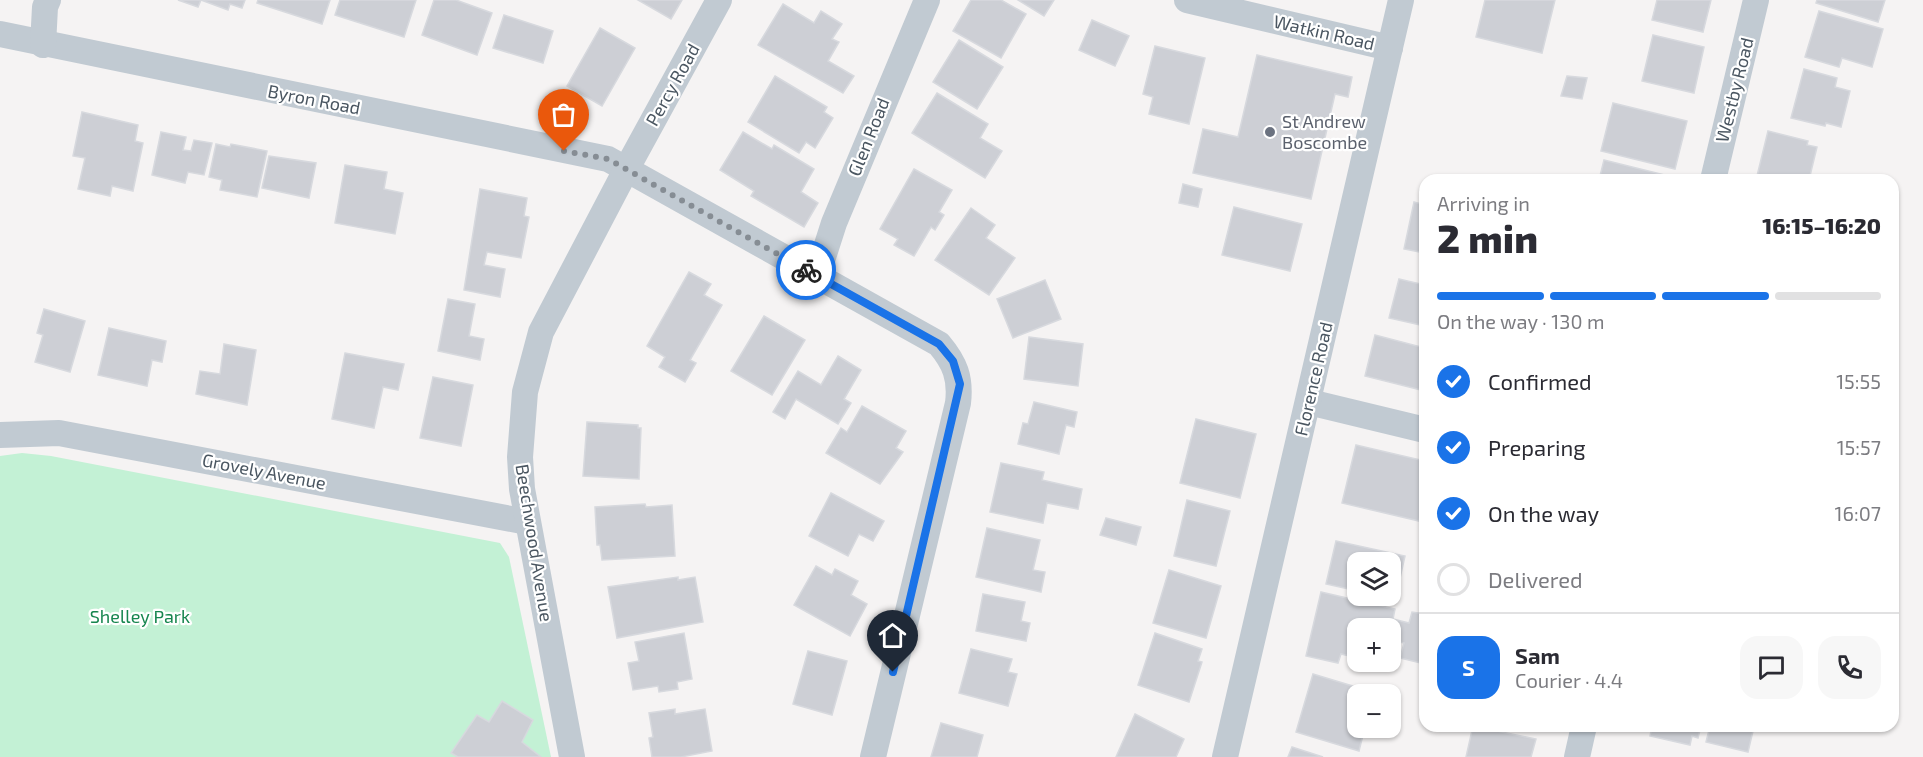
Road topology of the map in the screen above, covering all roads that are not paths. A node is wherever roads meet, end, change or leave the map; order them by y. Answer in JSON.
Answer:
{"nodes":[{"id":1,"x":48,"y":0,"type":"edge"},
{"id":2,"x":719,"y":0,"type":"edge"},
{"id":3,"x":927,"y":0,"type":"edge"},
{"id":4,"x":1188,"y":0,"type":"edge"},
{"id":5,"x":1401,"y":0,"type":"edge"},
{"id":6,"x":1756,"y":0,"type":"edge"},
{"id":7,"x":0,"y":34,"type":"edge"},
{"id":8,"x":43,"y":45,"type":"junction"},
{"id":9,"x":1390,"y":48,"type":"junction"},
{"id":10,"x":626,"y":170,"type":"junction"},
{"id":11,"x":1714,"y":174,"type":"edge"},
{"id":12,"x":817,"y":276,"type":"junction"},
{"id":13,"x":1308,"y":402,"type":"junction"},
{"id":14,"x":1419,"y":429,"type":"edge"},
{"id":15,"x":0,"y":435,"type":"edge"},
{"id":16,"x":527,"y":522,"type":"junction"},
{"id":17,"x":1583,"y":732,"type":"edge"},
{"id":18,"x":572,"y":757,"type":"edge"},
{"id":19,"x":873,"y":757,"type":"edge"},
{"id":20,"x":1225,"y":757,"type":"edge"},
{"id":21,"x":1577,"y":757,"type":"edge"}],
"edges":[{"from":1,"to":8,"type":"street"},
{"from":2,"to":10,"type":"street","name":"Percy Road"},
{"from":3,"to":12,"type":"street","name":"Glen Road"},
{"from":4,"to":9,"type":"street","name":"Watkin Road"},
{"from":5,"to":9,"type":"street","name":"Florence Road"},
{"from":6,"to":11,"type":"street","name":"Westby Road"},
{"from":7,"to":8,"type":"street","name":"Byron Road"},
{"from":8,"to":10,"type":"street","name":"Byron Road"},
{"from":9,"to":13,"type":"street","name":"Florence Road"},
{"from":10,"to":12,"type":"street","name":"Byron Road"},
{"from":10,"to":16,"type":"street","name":"Beechwood Avenue"},
{"from":12,"to":19,"type":"street","name":"Byron Road"},
{"from":13,"to":14,"type":"street"},
{"from":13,"to":20,"type":"street","name":"Florence Road"},
{"from":15,"to":16,"type":"street","name":"Grovely Avenue"},
{"from":16,"to":18,"type":"street","name":"Beechwood Avenue"},
{"from":17,"to":21,"type":"street"}]}
